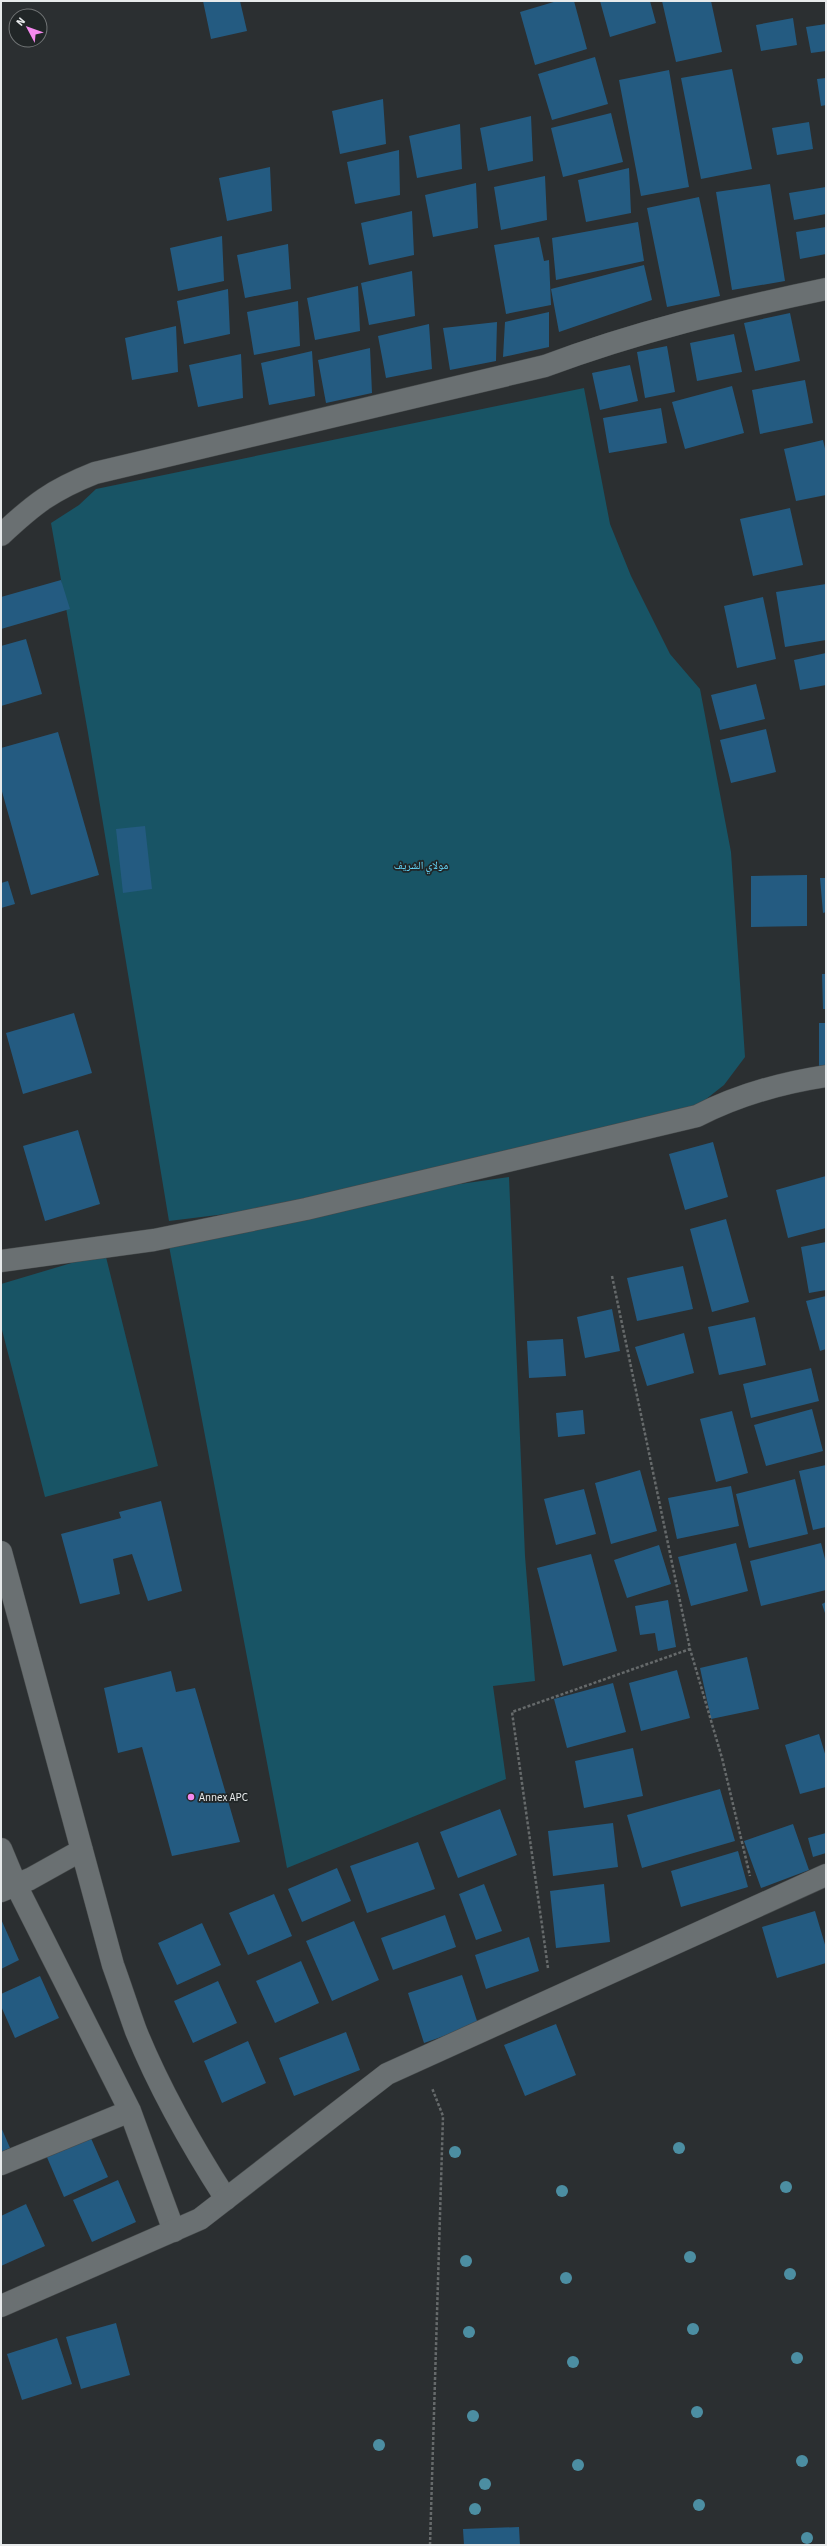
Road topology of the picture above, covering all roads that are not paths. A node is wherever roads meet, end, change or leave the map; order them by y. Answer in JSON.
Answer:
{"nodes":[{"id":1,"x":826,"y":289,"type":"edge"},
{"id":2,"x":1,"y":535,"type":"edge"},
{"id":3,"x":826,"y":1076,"type":"edge"},
{"id":4,"x":1,"y":1261,"type":"edge"},
{"id":5,"x":1,"y":1552,"type":"edge"},
{"id":6,"x":6,"y":1586,"type":"edge"},
{"id":7,"x":1,"y":1849,"type":"edge"},
{"id":8,"x":82,"y":1850,"type":"junction"},
{"id":9,"x":826,"y":1875,"type":"edge"},
{"id":10,"x":8,"y":1888,"type":"edge"},
{"id":11,"x":130,"y":2111,"type":"junction"},
{"id":12,"x":1,"y":2164,"type":"edge"},
{"id":13,"x":226,"y":2199,"type":"junction"},
{"id":14,"x":174,"y":2231,"type":"junction"},
{"id":15,"x":1,"y":2306,"type":"edge"}],
"edges":[{"from":1,"to":2,"type":"street"},
{"from":3,"to":4,"type":"street"},
{"from":5,"to":6,"type":"street"},
{"from":6,"to":8,"type":"street"},
{"from":7,"to":10,"type":"street"},
{"from":8,"to":10,"type":"street"},
{"from":8,"to":13,"type":"street"},
{"from":9,"to":13,"type":"street"},
{"from":10,"to":11,"type":"street"},
{"from":11,"to":12,"type":"street"},
{"from":11,"to":14,"type":"street"},
{"from":13,"to":14,"type":"street"},
{"from":14,"to":15,"type":"street"}]}
